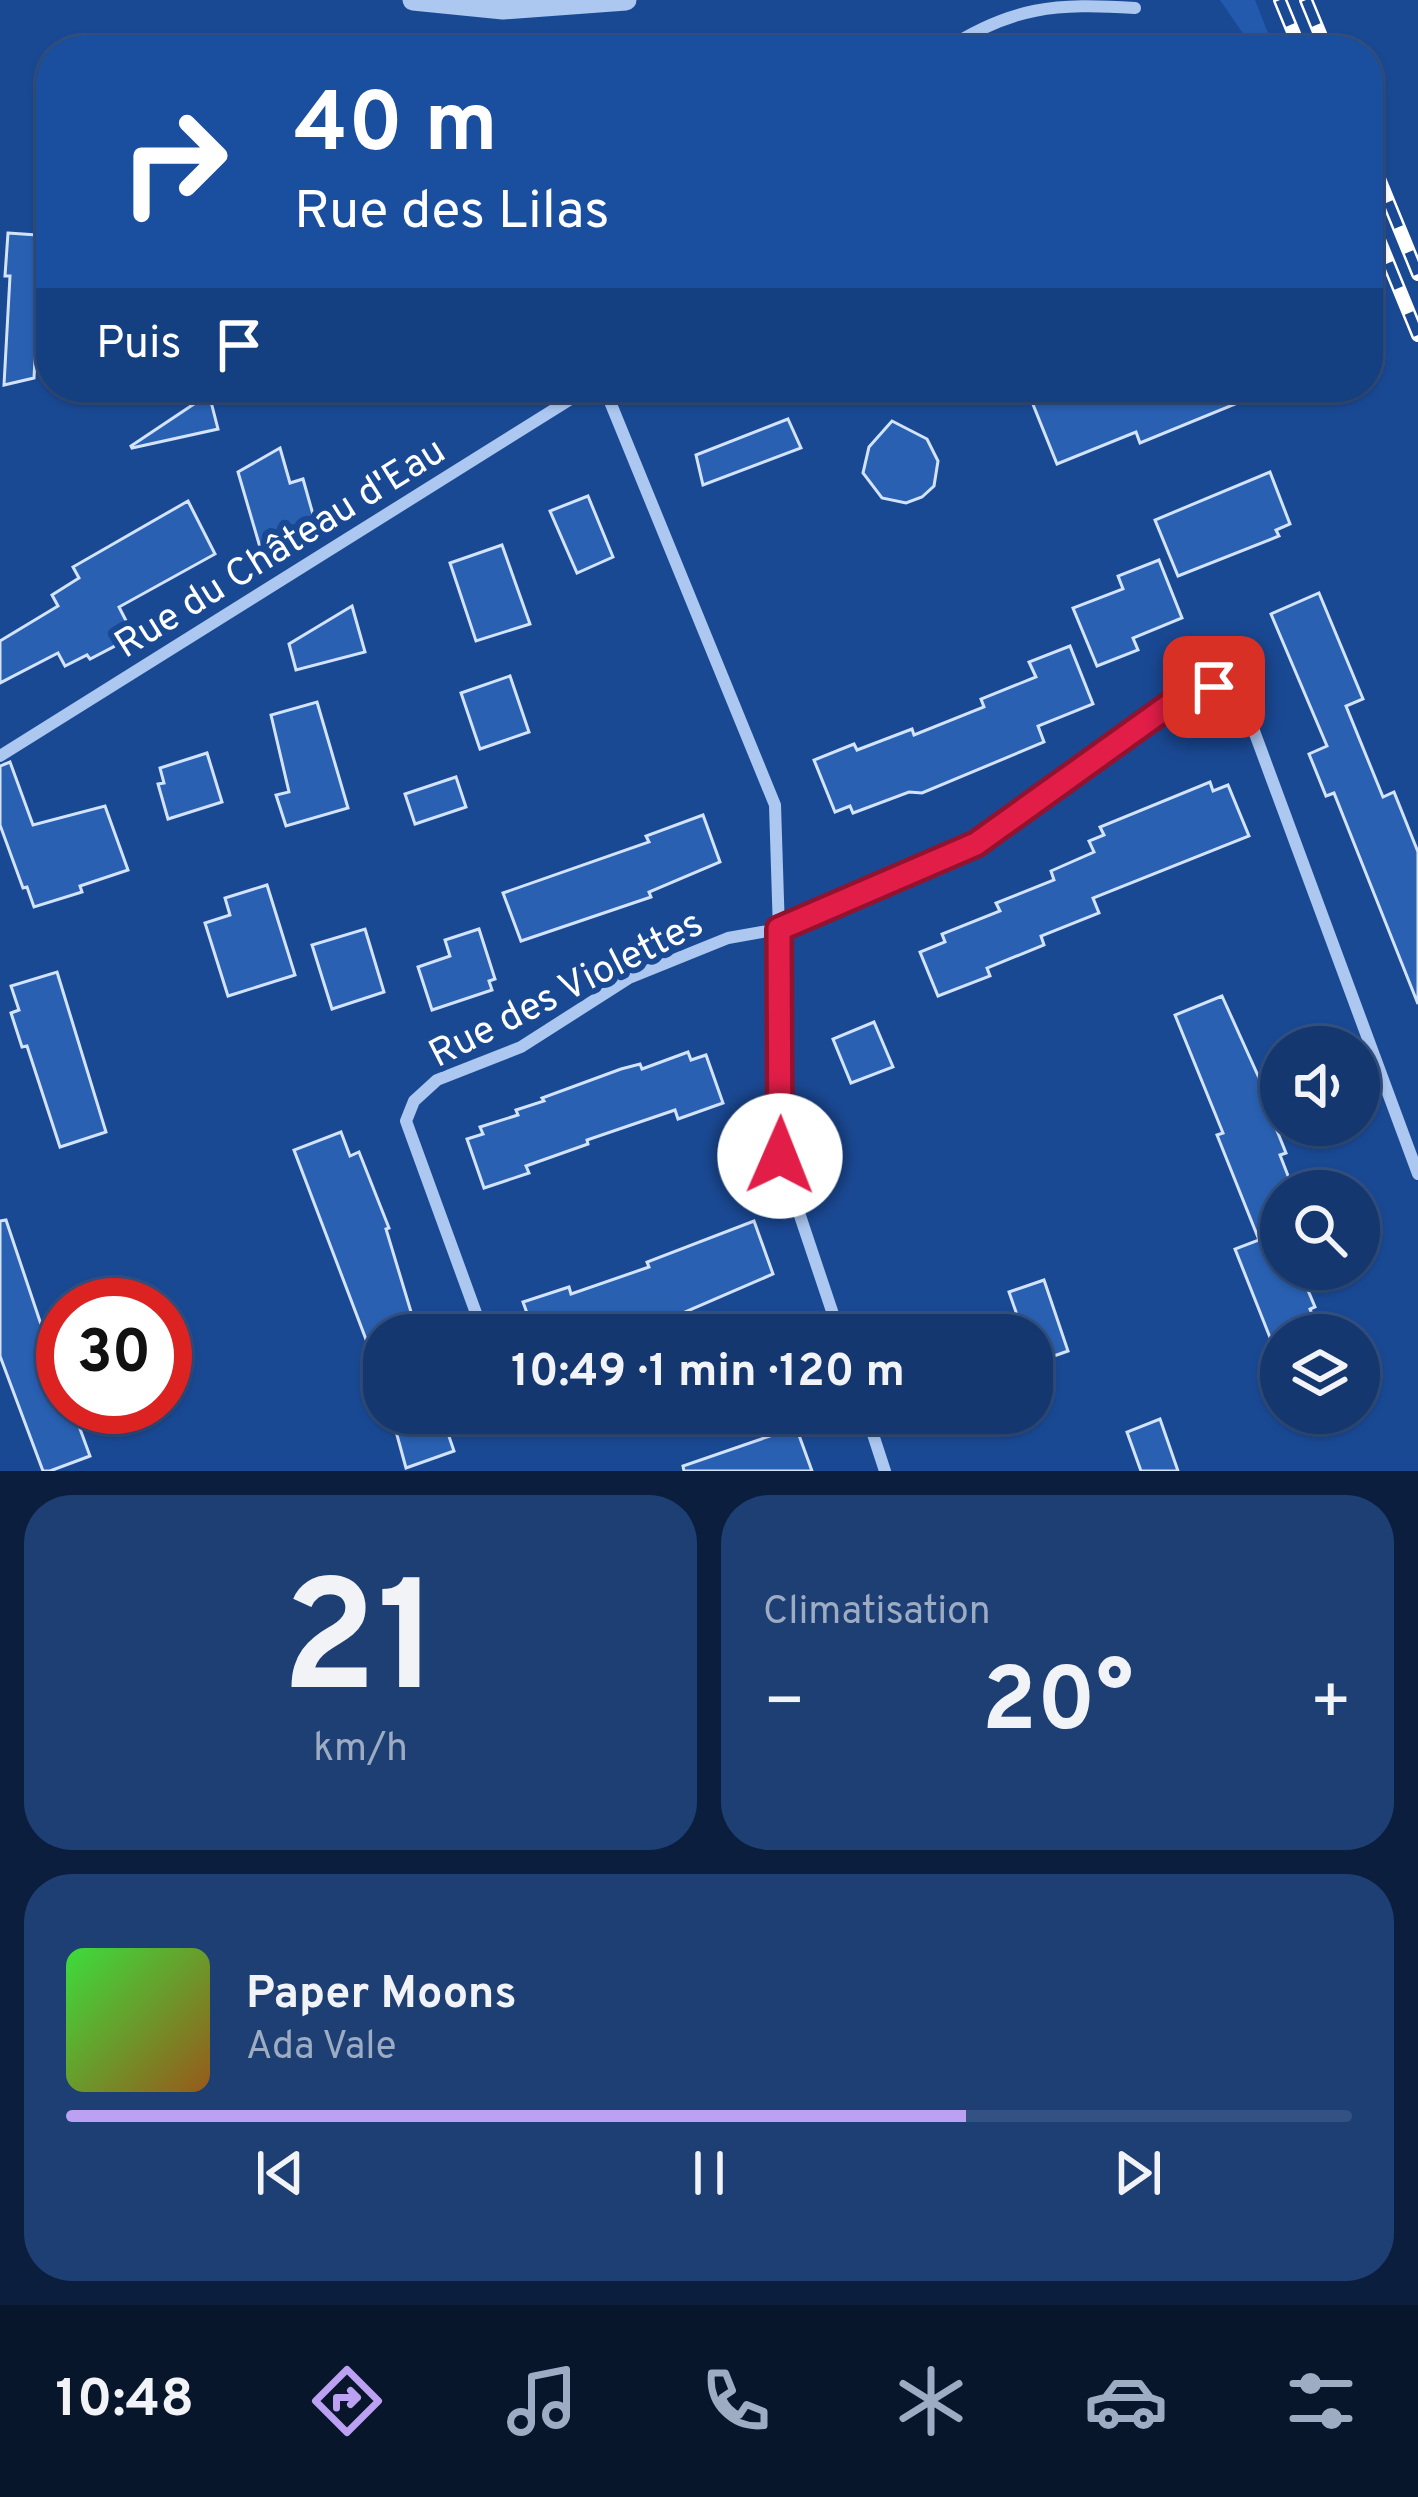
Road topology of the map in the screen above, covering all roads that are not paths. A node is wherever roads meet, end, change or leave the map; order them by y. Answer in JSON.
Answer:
{"nodes":[{"id":1,"x":413,"y":0,"type":"edge"},
{"id":2,"x":626,"y":0,"type":"edge"},
{"id":3,"x":1135,"y":8,"type":"dead end"},
{"id":4,"x":973,"y":36,"type":"edge"},
{"id":5,"x":566,"y":402,"type":"edge"},
{"id":6,"x":610,"y":402,"type":"edge"},
{"id":7,"x":0,"y":756,"type":"edge"},
{"id":8,"x":779,"y":929,"type":"junction"},
{"id":9,"x":1418,"y":1174,"type":"edge"},
{"id":10,"x":476,"y":1314,"type":"edge"},
{"id":11,"x":833,"y":1314,"type":"edge"},
{"id":12,"x":873,"y":1434,"type":"edge"},
{"id":13,"x":885,"y":1471,"type":"edge"}],
"edges":[{"from":1,"to":2,"type":"street"},
{"from":3,"to":4,"type":"street"},
{"from":5,"to":7,"type":"street","name":"Rue du Château d'Eau"},
{"from":6,"to":8,"type":"street"},
{"from":8,"to":9,"type":"street","name":"Rue des Violettes"},
{"from":8,"to":10,"type":"street","name":"Rue des Violettes"},
{"from":8,"to":11,"type":"street"},
{"from":12,"to":13,"type":"street"}]}
